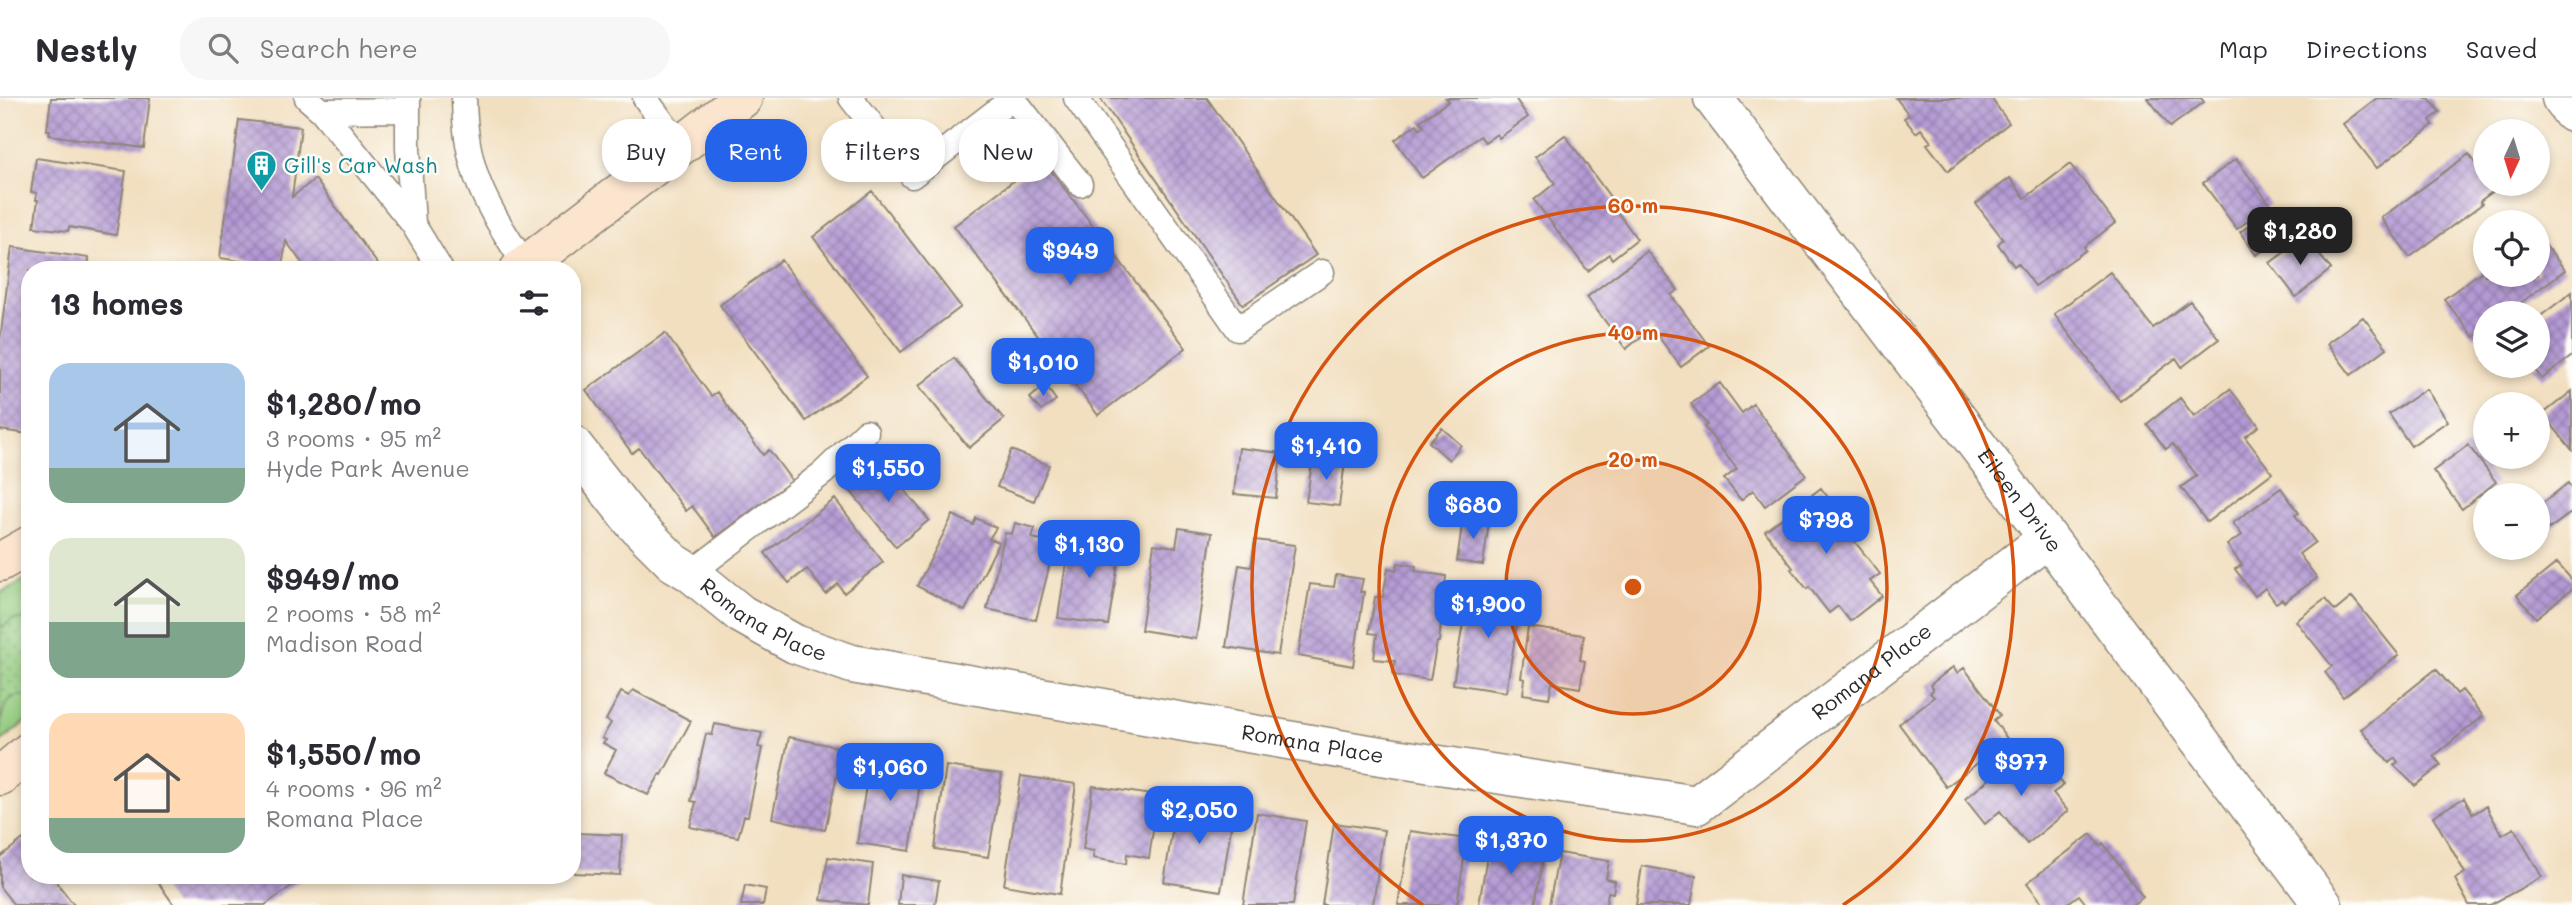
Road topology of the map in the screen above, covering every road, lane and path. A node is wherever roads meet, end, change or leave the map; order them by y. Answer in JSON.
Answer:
{"nodes":[{"id":1,"x":464,"y":98,"type":"edge"},
{"id":2,"x":645,"y":98,"type":"edge"},
{"id":3,"x":743,"y":98,"type":"edge"},
{"id":4,"x":851,"y":98,"type":"edge"},
{"id":5,"x":1076,"y":98,"type":"edge"},
{"id":6,"x":1713,"y":98,"type":"edge"},
{"id":7,"x":2561,"y":98,"type":"edge"},
{"id":8,"x":314,"y":104,"type":"edge"},
{"id":9,"x":408,"y":104,"type":"edge"},
{"id":10,"x":2572,"y":113,"type":"edge"},
{"id":11,"x":660,"y":119,"type":"edge"},
{"id":12,"x":691,"y":138,"type":"edge"},
{"id":13,"x":633,"y":182,"type":"edge"},
{"id":14,"x":1080,"y":184,"type":"dead end"},
{"id":15,"x":413,"y":224,"type":"junction"},
{"id":16,"x":436,"y":261,"type":"edge"},
{"id":17,"x":519,"y":261,"type":"edge"},
{"id":18,"x":530,"y":261,"type":"edge"},
{"id":19,"x":1322,"y":272,"type":"dead end"},
{"id":20,"x":866,"y":432,"type":"dead end"},
{"id":21,"x":581,"y":455,"type":"edge"},
{"id":22,"x":2048,"y":538,"type":"junction"},
{"id":23,"x":21,"y":550,"type":"edge"},
{"id":24,"x":0,"y":562,"type":"edge"},
{"id":25,"x":691,"y":573,"type":"junction"},
{"id":26,"x":21,"y":758,"type":"edge"},
{"id":27,"x":0,"y":776,"type":"edge"},
{"id":28,"x":2323,"y":905,"type":"edge"}],
"edges":[{"from":1,"to":17,"type":"lane"},
{"from":2,"to":11,"type":"lane"},
{"from":3,"to":12,"type":"main road"},
{"from":4,"to":14,"type":"lane"},
{"from":5,"to":19,"type":"lane"},
{"from":6,"to":22,"type":"street","name":"Eileen Drive"},
{"from":7,"to":10,"type":"street"},
{"from":8,"to":9,"type":"lane"},
{"from":8,"to":15,"type":"lane"},
{"from":9,"to":15,"type":"lane"},
{"from":13,"to":18,"type":"main road"},
{"from":15,"to":16,"type":"lane"},
{"from":20,"to":25,"type":"lane"},
{"from":21,"to":25,"type":"street","name":"Romana Place"},
{"from":22,"to":25,"type":"street","name":"Romana Place"},
{"from":22,"to":28,"type":"street","name":"Eileen Drive"},
{"from":23,"to":24,"type":"main road"},
{"from":26,"to":27,"type":"main road"}]}
